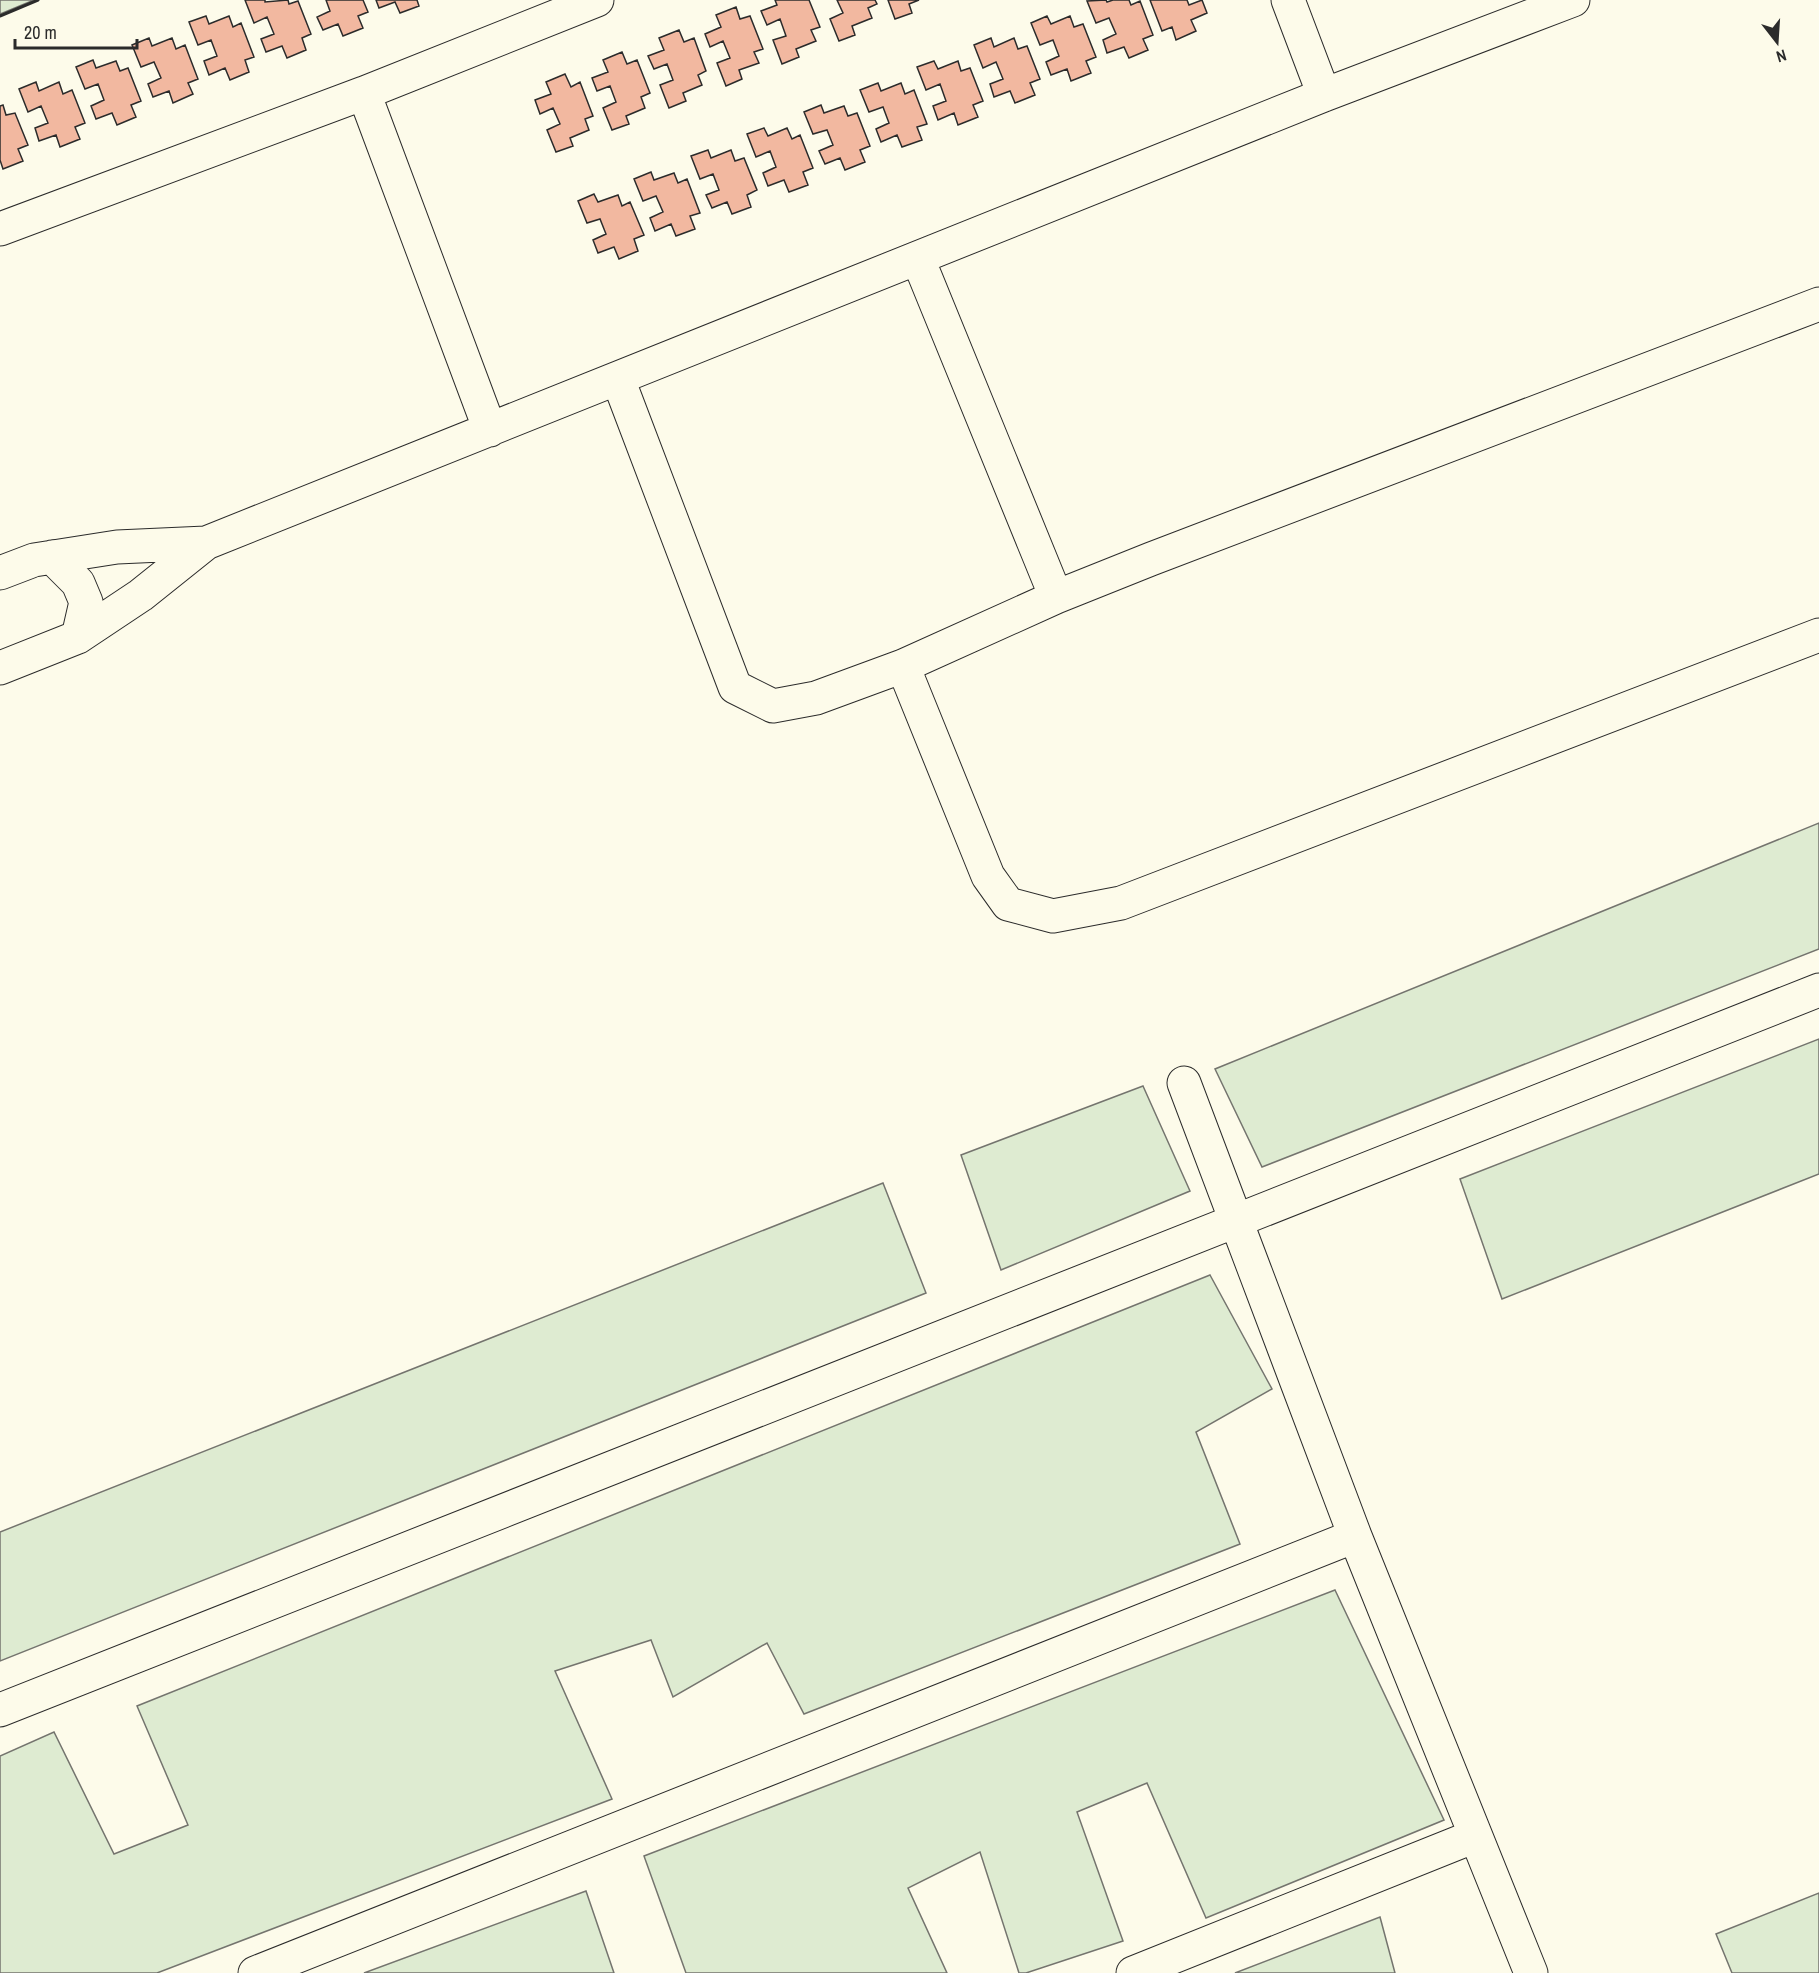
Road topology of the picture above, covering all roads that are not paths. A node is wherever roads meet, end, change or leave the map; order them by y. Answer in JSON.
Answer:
{"nodes":[{"id":1,"x":597,"y":0,"type":"edge"},
{"id":2,"x":1288,"y":0,"type":"edge"},
{"id":3,"x":1573,"y":0,"type":"edge"},
{"id":4,"x":364,"y":93,"type":"junction"},
{"id":5,"x":1324,"y":95,"type":"junction"},
{"id":6,"x":0,"y":229,"type":"edge"},
{"id":7,"x":918,"y":259,"type":"junction"},
{"id":8,"x":1819,"y":304,"type":"edge"},
{"id":9,"x":618,"y":379,"type":"junction"},
{"id":10,"x":490,"y":430,"type":"junction"},
{"id":11,"x":206,"y":543,"type":"junction"},
{"id":12,"x":52,"y":557,"type":"junction"},
{"id":13,"x":0,"y":573,"type":"edge"},
{"id":14,"x":1056,"y":597,"type":"junction"},
{"id":15,"x":1819,"y":635,"type":"edge"},
{"id":16,"x":78,"y":637,"type":"junction"},
{"id":17,"x":903,"y":666,"type":"junction"},
{"id":18,"x":0,"y":668,"type":"edge"},
{"id":19,"x":1819,"y":990,"type":"edge"},
{"id":20,"x":1184,"y":1083,"type":"dead end"},
{"id":21,"x":1236,"y":1221,"type":"junction"},
{"id":22,"x":1355,"y":1536,"type":"junction"},
{"id":23,"x":0,"y":1710,"type":"edge"},
{"id":24,"x":1475,"y":1836,"type":"junction"},
{"id":25,"x":255,"y":1973,"type":"edge"},
{"id":26,"x":1133,"y":1973,"type":"edge"},
{"id":27,"x":1530,"y":1973,"type":"edge"}],
"edges":[{"from":1,"to":4,"type":"street"},
{"from":2,"to":5,"type":"street"},
{"from":3,"to":5,"type":"street"},
{"from":4,"to":6,"type":"street"},
{"from":4,"to":10,"type":"street"},
{"from":5,"to":7,"type":"street"},
{"from":7,"to":9,"type":"street"},
{"from":7,"to":14,"type":"street"},
{"from":8,"to":14,"type":"street"},
{"from":9,"to":10,"type":"street"},
{"from":9,"to":17,"type":"street"},
{"from":10,"to":11,"type":"street"},
{"from":11,"to":12,"type":"street"},
{"from":11,"to":16,"type":"street"},
{"from":12,"to":13,"type":"street"},
{"from":12,"to":16,"type":"street"},
{"from":14,"to":17,"type":"street"},
{"from":15,"to":17,"type":"street"},
{"from":16,"to":18,"type":"street"},
{"from":19,"to":21,"type":"street"},
{"from":20,"to":21,"type":"street"},
{"from":21,"to":22,"type":"street"},
{"from":21,"to":23,"type":"street"},
{"from":22,"to":24,"type":"street"},
{"from":22,"to":25,"type":"street"},
{"from":24,"to":26,"type":"street"},
{"from":24,"to":27,"type":"street"}]}
